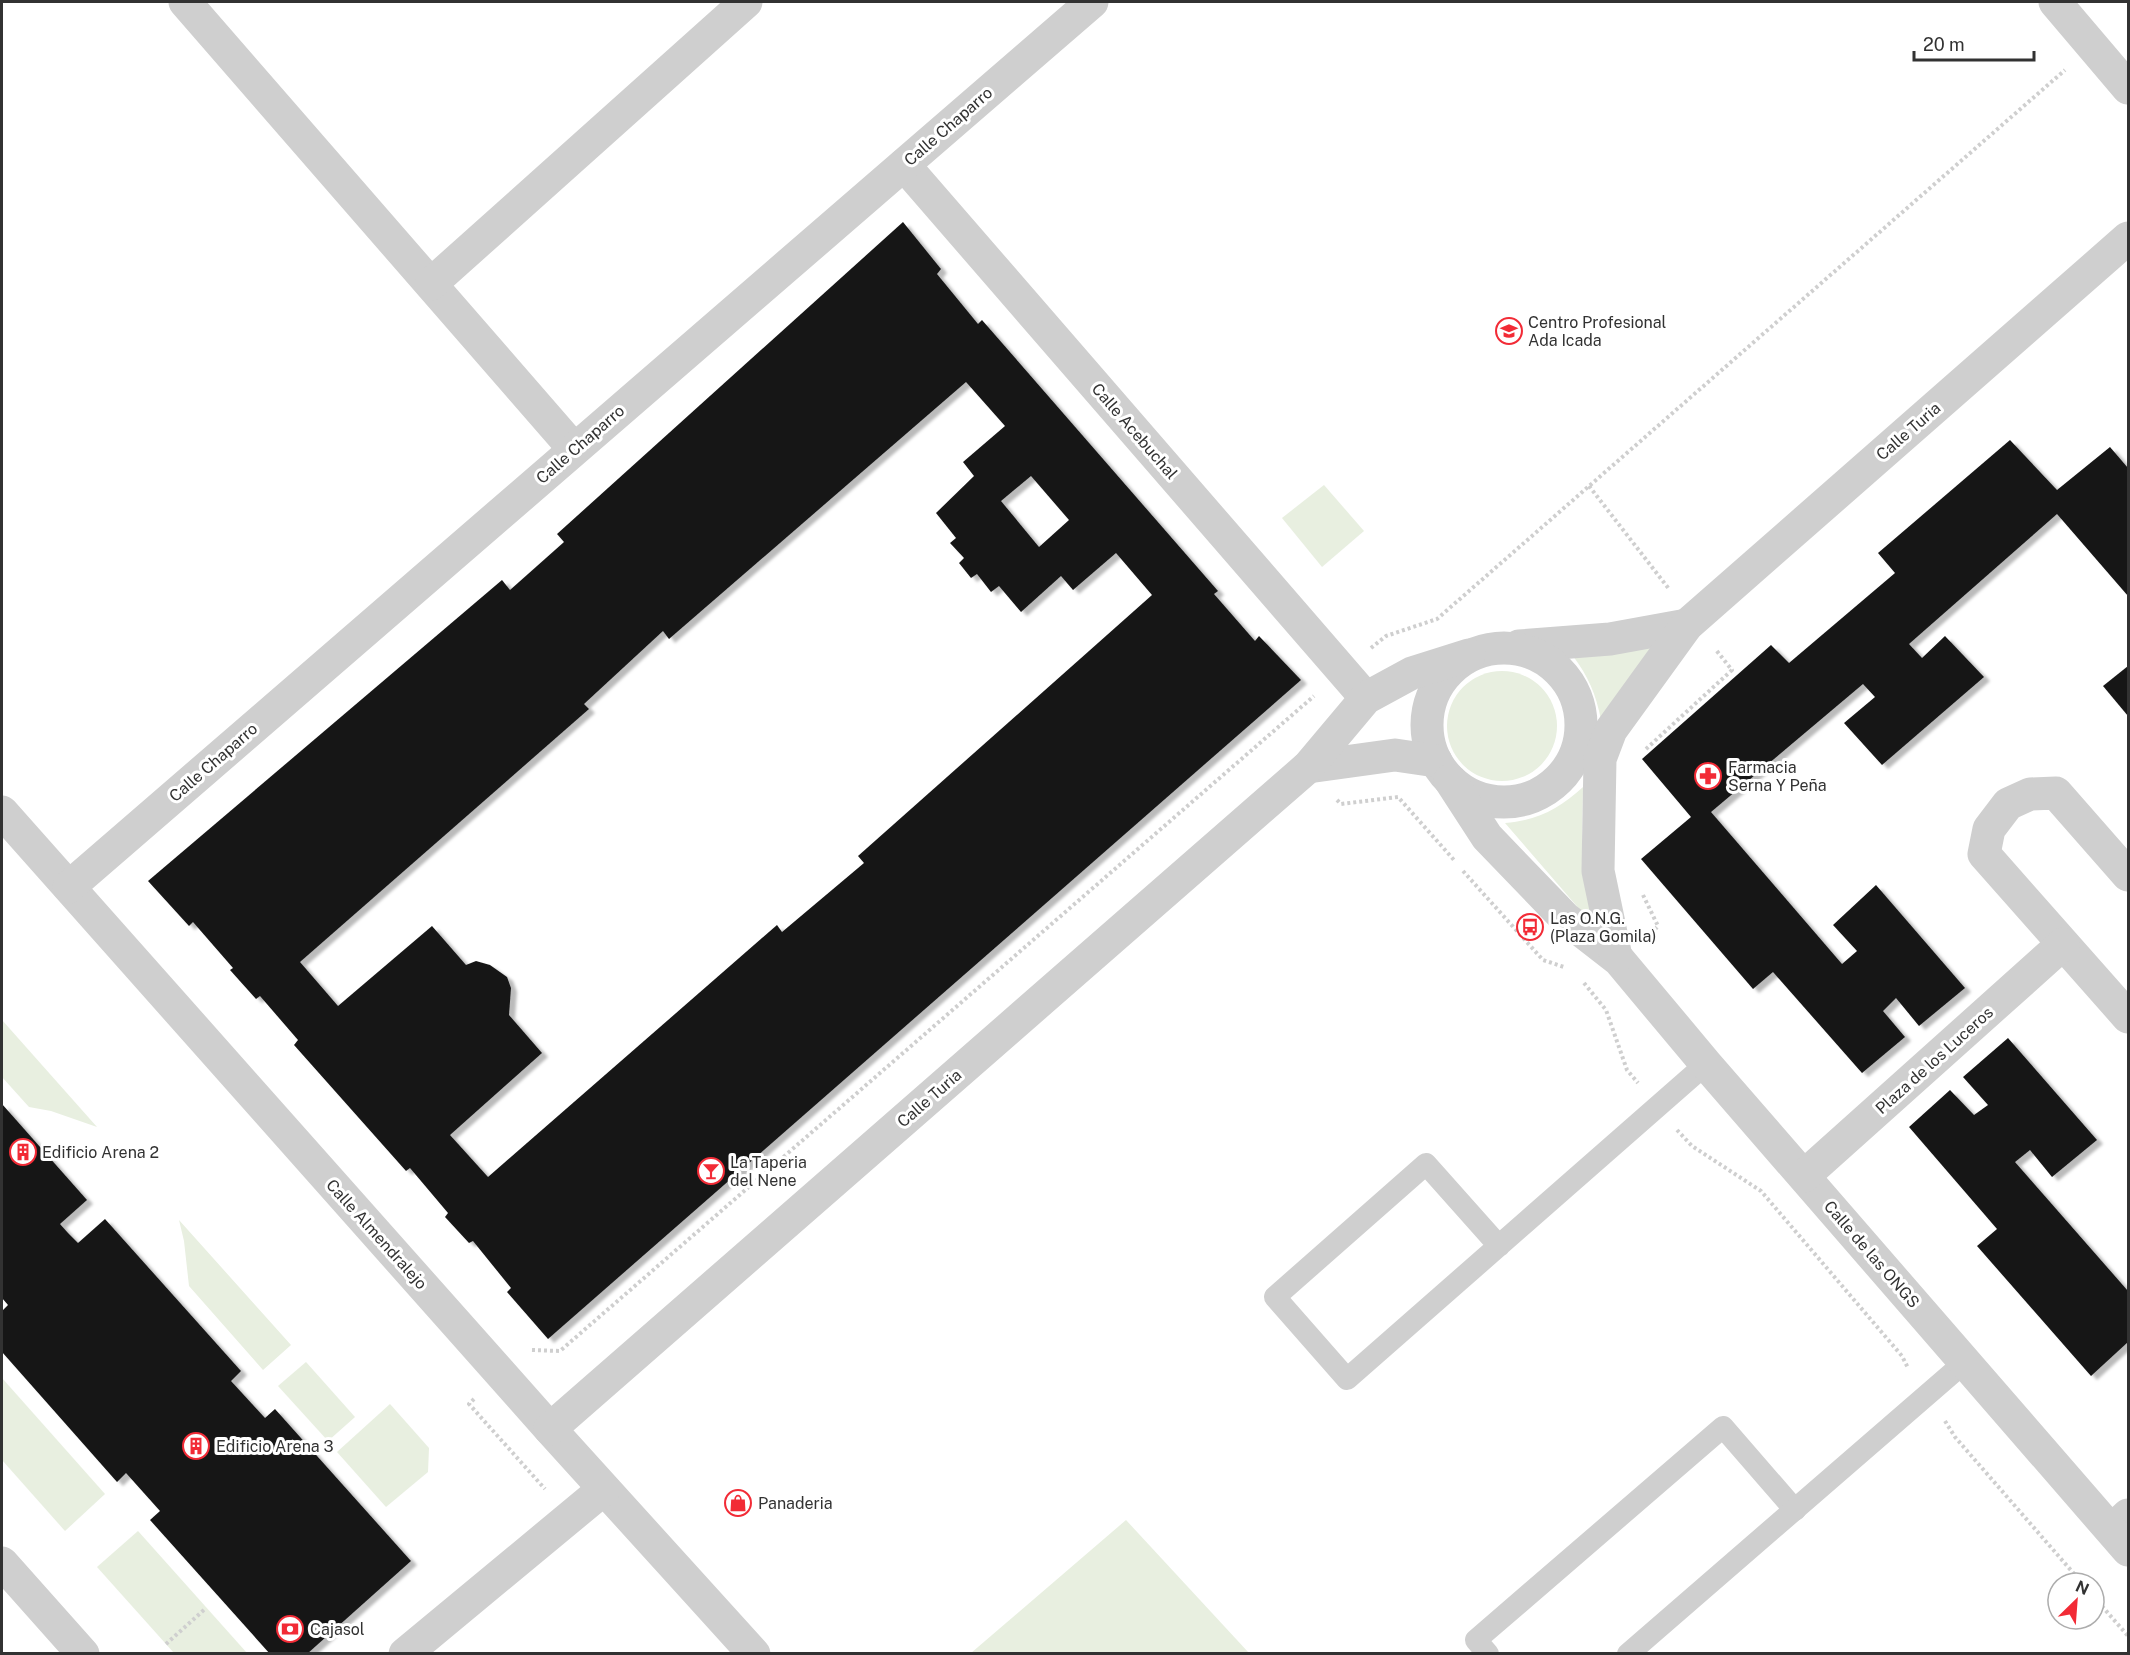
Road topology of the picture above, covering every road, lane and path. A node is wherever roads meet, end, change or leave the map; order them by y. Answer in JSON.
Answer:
{"nodes":[{"id":1,"x":185,"y":2,"type":"edge"},
{"id":2,"x":746,"y":2,"type":"edge"},
{"id":3,"x":1092,"y":2,"type":"edge"},
{"id":4,"x":2055,"y":2,"type":"edge"},
{"id":5,"x":2128,"y":88,"type":"edge"},
{"id":6,"x":904,"y":165,"type":"junction"},
{"id":7,"x":2128,"y":238,"type":"edge"},
{"id":8,"x":430,"y":284,"type":"junction"},
{"id":9,"x":574,"y":449,"type":"junction"},
{"id":10,"x":1589,"y":486,"type":"dead end"},
{"id":11,"x":1670,"y":590,"type":"dead end"},
{"id":12,"x":1687,"y":625,"type":"junction"},
{"id":13,"x":1714,"y":648,"type":"dead end"},
{"id":14,"x":1481,"y":652,"type":"junction"},
{"id":15,"x":1366,"y":698,"type":"junction"},
{"id":16,"x":1582,"y":727,"type":"junction"},
{"id":17,"x":1640,"y":754,"type":"dead end"},
{"id":18,"x":1308,"y":767,"type":"junction"},
{"id":19,"x":1599,"y":769,"type":"junction"},
{"id":20,"x":1443,"y":770,"type":"junction"},
{"id":21,"x":1563,"y":775,"type":"junction"},
{"id":22,"x":1341,"y":804,"type":"dead end"},
{"id":23,"x":2,"y":812,"type":"edge"},
{"id":24,"x":2128,"y":875,"type":"edge"},
{"id":25,"x":69,"y":886,"type":"junction"},
{"id":26,"x":1639,"y":887,"type":"dead end"},
{"id":27,"x":1645,"y":940,"type":"dead end"},
{"id":28,"x":2063,"y":944,"type":"junction"},
{"id":29,"x":1616,"y":957,"type":"junction"},
{"id":30,"x":1566,"y":968,"type":"dead end"},
{"id":31,"x":1584,"y":982,"type":"dead end"},
{"id":32,"x":2128,"y":1017,"type":"edge"},
{"id":33,"x":1706,"y":1064,"type":"junction"},
{"id":34,"x":1634,"y":1079,"type":"dead end"},
{"id":35,"x":1679,"y":1132,"type":"dead end"},
{"id":36,"x":1804,"y":1176,"type":"junction"},
{"id":37,"x":1499,"y":1246,"type":"junction"},
{"id":38,"x":1965,"y":1362,"type":"junction"},
{"id":39,"x":1909,"y":1371,"type":"dead end"},
{"id":40,"x":469,"y":1404,"type":"dead end"},
{"id":41,"x":1940,"y":1413,"type":"dead end"},
{"id":42,"x":550,"y":1429,"type":"junction"},
{"id":43,"x":604,"y":1488,"type":"junction"},
{"id":44,"x":549,"y":1493,"type":"dead end"},
{"id":45,"x":1795,"y":1510,"type":"junction"},
{"id":46,"x":2123,"y":1532,"type":"edge"},
{"id":47,"x":2,"y":1563,"type":"edge"},
{"id":48,"x":2072,"y":1571,"type":"edge"},
{"id":49,"x":206,"y":1608,"type":"dead end"},
{"id":50,"x":2106,"y":1611,"type":"edge"},
{"id":51,"x":2128,"y":1636,"type":"edge"},
{"id":52,"x":166,"y":1644,"type":"dead end"},
{"id":53,"x":83,"y":1653,"type":"edge"},
{"id":54,"x":405,"y":1653,"type":"edge"},
{"id":55,"x":754,"y":1653,"type":"edge"},
{"id":56,"x":1488,"y":1653,"type":"edge"},
{"id":57,"x":1628,"y":1653,"type":"edge"}],
"edges":[{"from":1,"to":8,"type":"street"},
{"from":2,"to":8,"type":"street"},
{"from":3,"to":6,"type":"street","name":"Calle Chaparro"},
{"from":4,"to":5,"type":"street"},
{"from":6,"to":9,"type":"street","name":"Calle Chaparro"},
{"from":6,"to":15,"type":"street","name":"Calle Acebuchal"},
{"from":7,"to":12,"type":"street","name":"Calle Turia"},
{"from":8,"to":9,"type":"street"},
{"from":9,"to":25,"type":"street","name":"Calle Chaparro"},
{"from":10,"to":11,"type":"path"},
{"from":12,"to":14,"type":"street","name":"Calle Turia"},
{"from":12,"to":19,"type":"street","name":"Calle Turia"},
{"from":13,"to":17,"type":"path"},
{"from":14,"to":15,"type":"street","name":"Calle Turia"},
{"from":14,"to":16,"type":"street"},
{"from":14,"to":20,"type":"street"},
{"from":15,"to":18,"type":"street","name":"Calle Turia"},
{"from":16,"to":19,"type":"street"},
{"from":16,"to":21,"type":"street"},
{"from":18,"to":20,"type":"street"},
{"from":18,"to":42,"type":"street","name":"Calle Turia"},
{"from":19,"to":21,"type":"street"},
{"from":19,"to":29,"type":"street","name":"Calle de las ONGS"},
{"from":20,"to":21,"type":"street"},
{"from":20,"to":29,"type":"street","name":"Calle de las ONGS"},
{"from":22,"to":30,"type":"path"},
{"from":23,"to":25,"type":"street","name":"Calle Almendralejo"},
{"from":24,"to":28,"type":"street"},
{"from":25,"to":42,"type":"street","name":"Calle Almendralejo"},
{"from":26,"to":27,"type":"path"},
{"from":28,"to":32,"type":"street"},
{"from":28,"to":36,"type":"street","name":"Plaza de los Luceros"},
{"from":29,"to":33,"type":"street","name":"Calle de las ONGS"},
{"from":31,"to":34,"type":"path"},
{"from":33,"to":36,"type":"street","name":"Calle de las ONGS"},
{"from":33,"to":37,"type":"lane"},
{"from":35,"to":39,"type":"path"},
{"from":36,"to":38,"type":"street","name":"Calle de las ONGS"},
{"from":37,"to":37,"type":"lane"},
{"from":38,"to":45,"type":"lane"},
{"from":38,"to":46,"type":"street","name":"Calle de las ONGS"},
{"from":40,"to":44,"type":"path"},
{"from":41,"to":48,"type":"path"},
{"from":42,"to":43,"type":"street","name":"Calle Almendralejo"},
{"from":43,"to":54,"type":"street"},
{"from":43,"to":55,"type":"street","name":"Calle Almendralejo"},
{"from":45,"to":56,"type":"lane"},
{"from":45,"to":57,"type":"lane"},
{"from":47,"to":53,"type":"street"},
{"from":49,"to":52,"type":"path"},
{"from":50,"to":51,"type":"path"}]}
